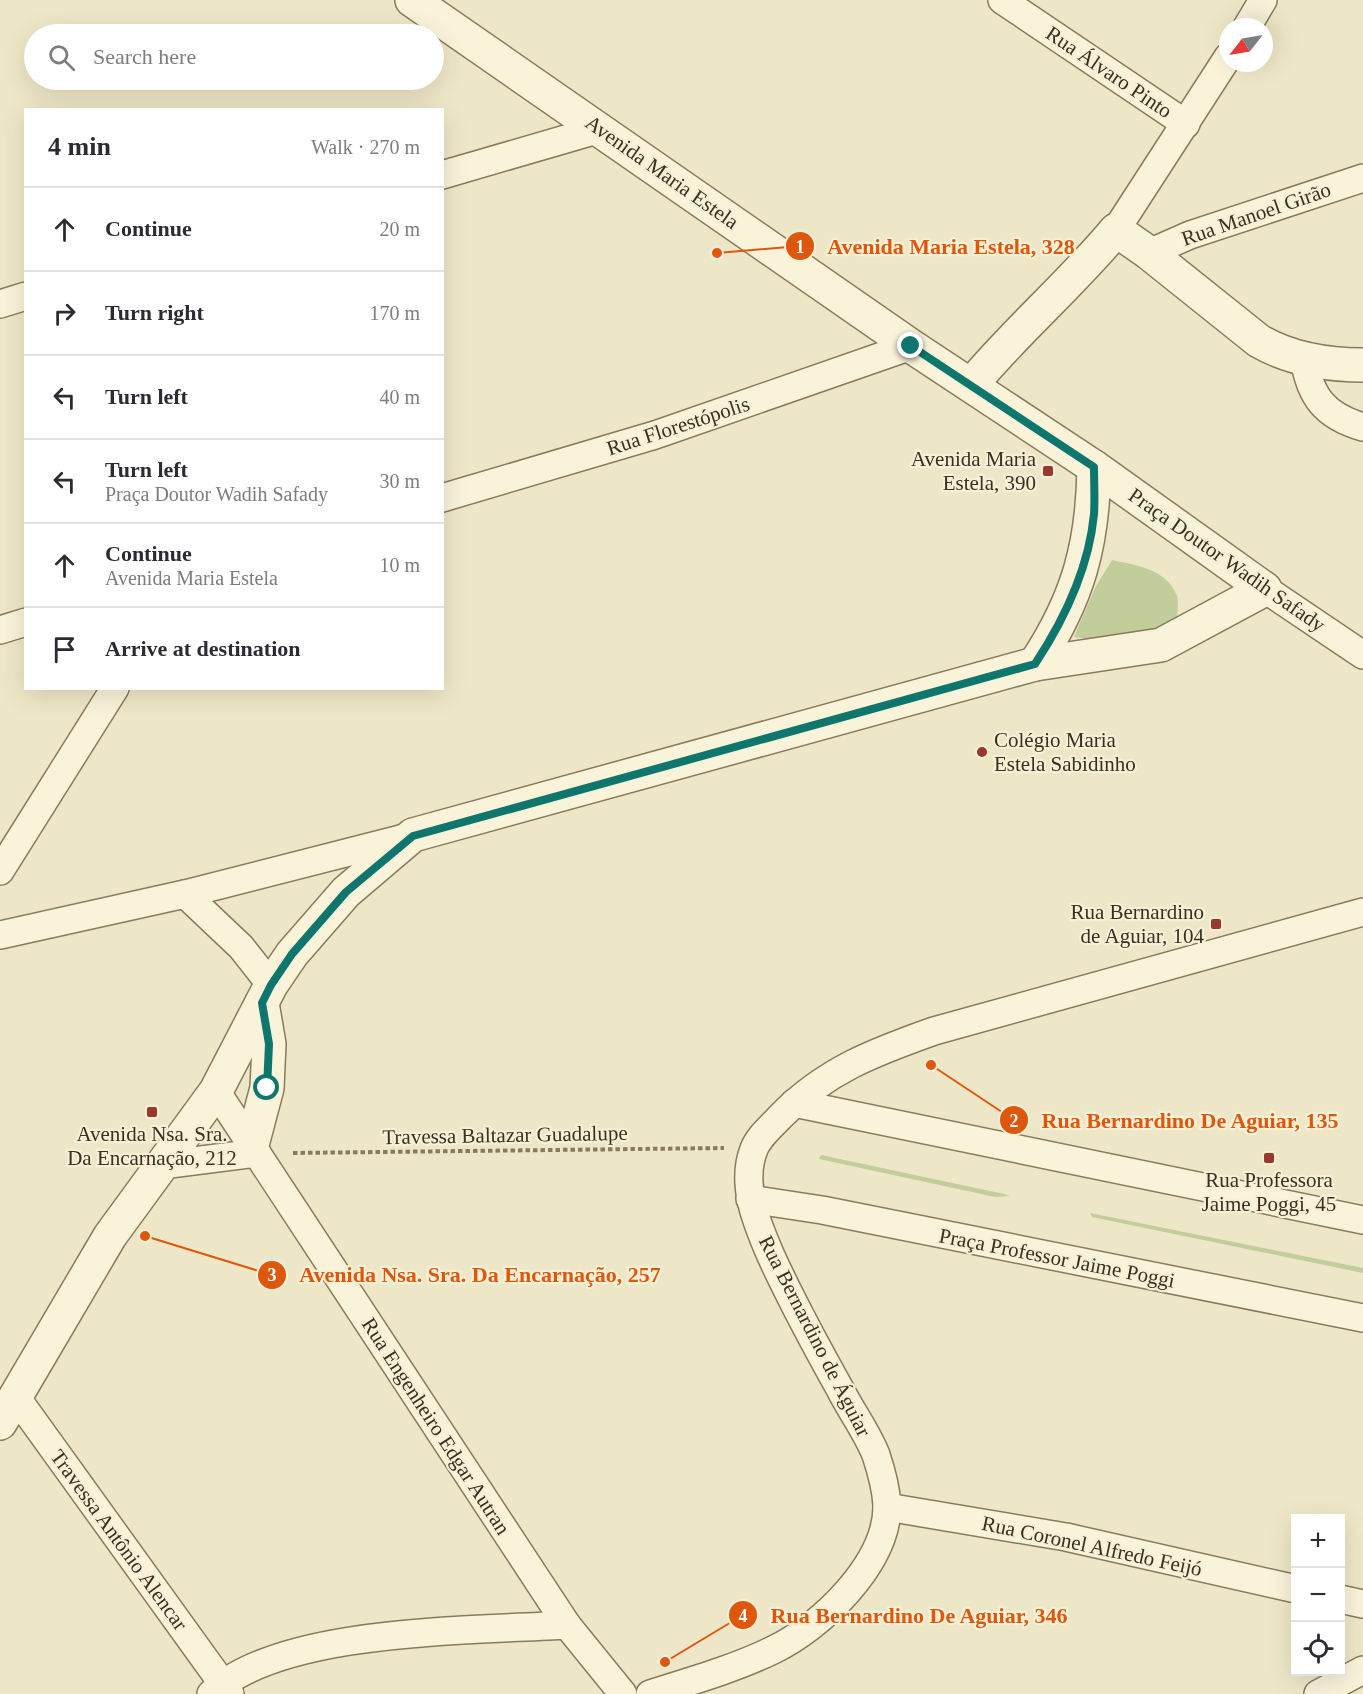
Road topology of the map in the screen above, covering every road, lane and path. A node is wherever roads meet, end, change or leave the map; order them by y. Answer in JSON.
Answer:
{"nodes":[{"id":1,"x":412,"y":0,"type":"edge"},
{"id":2,"x":1002,"y":0,"type":"edge"},
{"id":3,"x":1263,"y":0,"type":"edge"},
{"id":4,"x":1252,"y":18,"type":"edge"},
{"id":5,"x":1219,"y":71,"type":"edge"},
{"id":6,"x":1186,"y":124,"type":"junction"},
{"id":7,"x":600,"y":129,"type":"junction"},
{"id":8,"x":444,"y":174,"type":"edge"},
{"id":9,"x":1363,"y":178,"type":"edge"},
{"id":10,"x":1116,"y":230,"type":"junction"},
{"id":11,"x":1149,"y":253,"type":"junction"},
{"id":12,"x":24,"y":297,"type":"edge"},
{"id":13,"x":0,"y":303,"type":"edge"},
{"id":14,"x":911,"y":346,"type":"junction"},
{"id":15,"x":1304,"y":358,"type":"junction"},
{"id":16,"x":1363,"y":365,"type":"edge"},
{"id":17,"x":972,"y":384,"type":"junction"},
{"id":18,"x":1363,"y":427,"type":"edge"},
{"id":19,"x":1094,"y":467,"type":"junction"},
{"id":20,"x":444,"y":497,"type":"edge"},
{"id":21,"x":1265,"y":589,"type":"junction"},
{"id":22,"x":24,"y":623,"type":"edge"},
{"id":23,"x":0,"y":630,"type":"edge"},
{"id":24,"x":1363,"y":655,"type":"edge"},
{"id":25,"x":1035,"y":664,"type":"junction"},
{"id":26,"x":114,"y":690,"type":"edge"},
{"id":27,"x":413,"y":836,"type":"junction"},
{"id":28,"x":0,"y":872,"type":"edge"},
{"id":29,"x":185,"y":894,"type":"junction"},
{"id":30,"x":1363,"y":912,"type":"edge"},
{"id":31,"x":0,"y":934,"type":"edge"},
{"id":32,"x":266,"y":994,"type":"junction"},
{"id":33,"x":216,"y":1091,"type":"junction"},
{"id":34,"x":794,"y":1103,"type":"junction"},
{"id":35,"x":754,"y":1147,"type":"junction"},
{"id":36,"x":254,"y":1149,"type":"junction"},
{"id":37,"x":162,"y":1165,"type":"junction"},
{"id":38,"x":750,"y":1199,"type":"junction"},
{"id":39,"x":1363,"y":1220,"type":"edge"},
{"id":40,"x":1363,"y":1318,"type":"edge"},
{"id":41,"x":8,"y":1410,"type":"edge"},
{"id":42,"x":887,"y":1507,"type":"junction"},
{"id":43,"x":1291,"y":1588,"type":"edge"},
{"id":44,"x":1345,"y":1600,"type":"edge"},
{"id":45,"x":1363,"y":1604,"type":"edge"},
{"id":46,"x":567,"y":1625,"type":"junction"},
{"id":47,"x":1363,"y":1670,"type":"edge"},
{"id":48,"x":221,"y":1690,"type":"edge"},
{"id":49,"x":623,"y":1694,"type":"edge"},
{"id":50,"x":650,"y":1694,"type":"edge"},
{"id":51,"x":1318,"y":1694,"type":"edge"}],
"edges":[{"from":1,"to":7,"type":"street","name":"Avenida Maria Estela"},
{"from":2,"to":6,"type":"street","name":"Rua Álvaro Pinto"},
{"from":3,"to":4,"type":"street"},
{"from":5,"to":6,"type":"street"},
{"from":6,"to":10,"type":"street"},
{"from":7,"to":8,"type":"street"},
{"from":7,"to":14,"type":"street","name":"Avenida Maria Estela"},
{"from":9,"to":11,"type":"street","name":"Rua Manoel Girão"},
{"from":10,"to":11,"type":"street"},
{"from":10,"to":17,"type":"street"},
{"from":11,"to":15,"type":"street"},
{"from":12,"to":13,"type":"street"},
{"from":14,"to":17,"type":"street","name":"Avenida Maria Estela"},
{"from":14,"to":20,"type":"street","name":"Rua Florestópolis"},
{"from":15,"to":16,"type":"street"},
{"from":15,"to":18,"type":"street"},
{"from":17,"to":19,"type":"street","name":"Praça Doutor Wadih Safady"},
{"from":19,"to":21,"type":"street","name":"Praça Doutor Wadih Safady"},
{"from":19,"to":25,"type":"street"},
{"from":21,"to":24,"type":"street","name":"Praça Doutor Wadih Safady"},
{"from":21,"to":25,"type":"street"},
{"from":22,"to":23,"type":"street"},
{"from":25,"to":27,"type":"street"},
{"from":26,"to":28,"type":"street"},
{"from":27,"to":29,"type":"street"},
{"from":27,"to":32,"type":"street"},
{"from":29,"to":31,"type":"street"},
{"from":29,"to":32,"type":"street"},
{"from":30,"to":34,"type":"street"},
{"from":32,"to":33,"type":"street"},
{"from":32,"to":36,"type":"street"},
{"from":33,"to":36,"type":"street","name":"Rua Engenheiro Edgar Autran"},
{"from":33,"to":37,"type":"street"},
{"from":34,"to":35,"type":"street"},
{"from":34,"to":39,"type":"street"},
{"from":35,"to":36,"type":"path","name":"Travessa Baltazar Guadalupe"},
{"from":35,"to":38,"type":"street","name":"Rua Bernardino de Águiar"},
{"from":36,"to":37,"type":"street"},
{"from":36,"to":46,"type":"street","name":"Rua Engenheiro Edgar Autran"},
{"from":37,"to":41,"type":"street"},
{"from":38,"to":40,"type":"street","name":"Praça Professor Jaime Poggi"},
{"from":38,"to":42,"type":"street","name":"Rua Bernardino de Águiar"},
{"from":41,"to":48,"type":"street","name":"Travessa Antônio Alencar"},
{"from":42,"to":43,"type":"street","name":"Rua Coronel Alfredo Feijó"},
{"from":42,"to":50,"type":"street","name":"Rua Bernardino de Águiar"},
{"from":44,"to":45,"type":"street"},
{"from":46,"to":48,"type":"street"},
{"from":46,"to":49,"type":"street","name":"Rua Engenheiro Edgar Autran"},
{"from":47,"to":51,"type":"street"}]}
